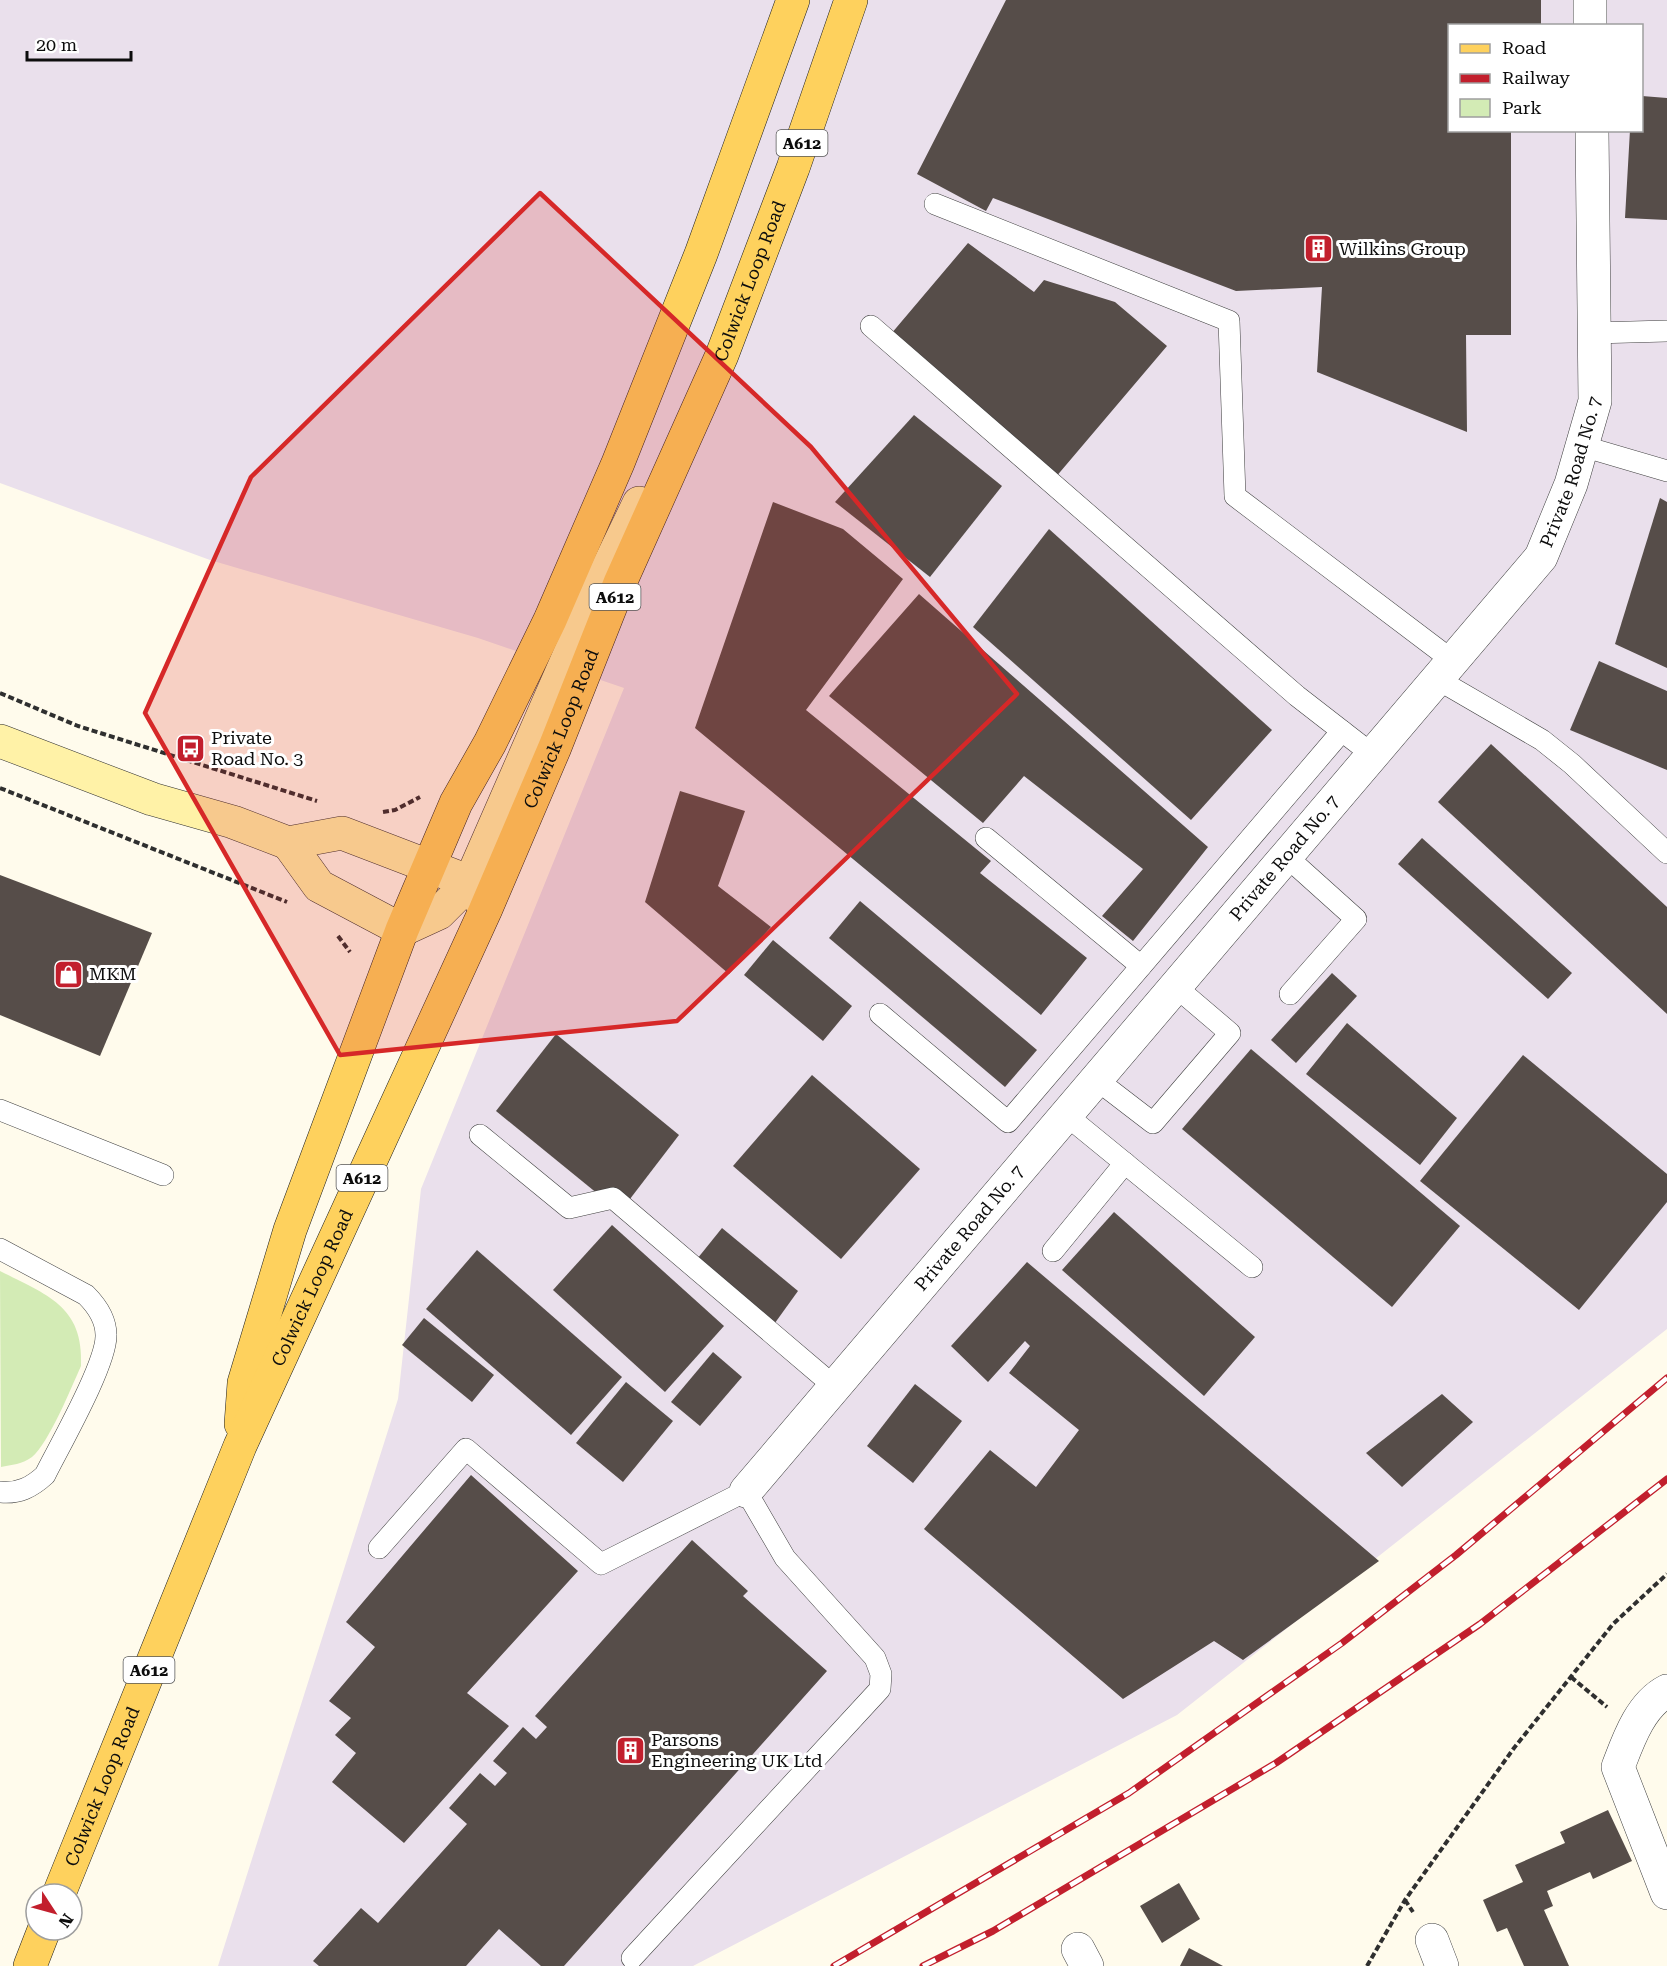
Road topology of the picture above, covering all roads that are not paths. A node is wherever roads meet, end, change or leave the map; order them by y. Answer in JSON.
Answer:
{"nodes":[{"id":1,"x":793,"y":0,"type":"edge"},
{"id":2,"x":851,"y":0,"type":"edge"},
{"id":3,"x":1590,"y":0,"type":"edge"},
{"id":4,"x":1590,"y":24,"type":"edge"},
{"id":5,"x":1592,"y":132,"type":"edge"},
{"id":6,"x":935,"y":204,"type":"dead end"},
{"id":7,"x":871,"y":327,"type":"dead end"},
{"id":8,"x":1667,"y":331,"type":"edge"},
{"id":9,"x":1594,"y":333,"type":"junction"},
{"id":10,"x":700,"y":406,"type":"junction"},
{"id":11,"x":1582,"y":446,"type":"junction"},
{"id":12,"x":1667,"y":471,"type":"edge"},
{"id":13,"x":1445,"y":670,"type":"junction"},
{"id":14,"x":1342,"y":731,"type":"junction"},
{"id":15,"x":0,"y":741,"type":"edge"},
{"id":16,"x":1373,"y":755,"type":"junction"},
{"id":17,"x":986,"y":838,"type":"dead end"},
{"id":18,"x":288,"y":843,"type":"junction"},
{"id":19,"x":1667,"y":854,"type":"edge"},
{"id":20,"x":1287,"y":857,"type":"junction"},
{"id":21,"x":428,"y":865,"type":"junction"},
{"id":22,"x":470,"y":882,"type":"junction"},
{"id":23,"x":485,"y":910,"type":"junction"},
{"id":24,"x":402,"y":930,"type":"junction"},
{"id":25,"x":1141,"y":966,"type":"junction"},
{"id":26,"x":1176,"y":987,"type":"junction"},
{"id":27,"x":1290,"y":994,"type":"dead end"},
{"id":28,"x":880,"y":1014,"type":"dead end"},
{"id":29,"x":1097,"y":1080,"type":"junction"},
{"id":30,"x":0,"y":1110,"type":"edge"},
{"id":31,"x":1066,"y":1116,"type":"junction"},
{"id":32,"x":480,"y":1135,"type":"dead end"},
{"id":33,"x":1125,"y":1163,"type":"junction"},
{"id":34,"x":163,"y":1175,"type":"dead end"},
{"id":35,"x":0,"y":1249,"type":"edge"},
{"id":36,"x":1053,"y":1251,"type":"dead end"},
{"id":37,"x":1252,"y":1267,"type":"dead end"},
{"id":38,"x":835,"y":1388,"type":"junction"},
{"id":39,"x":240,"y":1446,"type":"junction"},
{"id":40,"x":746,"y":1491,"type":"junction"},
{"id":41,"x":0,"y":1492,"type":"edge"},
{"id":42,"x":379,"y":1548,"type":"dead end"},
{"id":43,"x":1667,"y":1691,"type":"edge"},
{"id":44,"x":64,"y":1882,"type":"edge"},
{"id":45,"x":1667,"y":1893,"type":"edge"},
{"id":46,"x":39,"y":1942,"type":"edge"},
{"id":47,"x":632,"y":1958,"type":"dead end"},
{"id":48,"x":30,"y":1966,"type":"edge"}],
"edges":[{"from":1,"to":21,"type":"main road","name":"Colwick Loop Road","number":"A612"},
{"from":2,"to":10,"type":"main road","name":"Colwick Loop Road","number":"A612"},
{"from":3,"to":4,"type":"street"},
{"from":5,"to":9,"type":"street","name":"Private Road No. 7"},
{"from":6,"to":13,"type":"lane"},
{"from":7,"to":14,"type":"lane"},
{"from":8,"to":9,"type":"lane"},
{"from":9,"to":11,"type":"street","name":"Private Road No. 7"},
{"from":10,"to":22,"type":"street"},
{"from":10,"to":23,"type":"main road","name":"Colwick Loop Road","number":"A612"},
{"from":11,"to":12,"type":"lane"},
{"from":11,"to":13,"type":"street","name":"Private Road No. 7"},
{"from":13,"to":16,"type":"street","name":"Private Road No. 7"},
{"from":13,"to":19,"type":"lane"},
{"from":14,"to":16,"type":"lane"},
{"from":14,"to":25,"type":"lane"},
{"from":15,"to":18,"type":"street"},
{"from":16,"to":20,"type":"street","name":"Private Road No. 7"},
{"from":17,"to":25,"type":"lane"},
{"from":18,"to":21,"type":"street"},
{"from":18,"to":24,"type":"street"},
{"from":20,"to":26,"type":"street","name":"Private Road No. 7"},
{"from":20,"to":27,"type":"lane"},
{"from":21,"to":22,"type":"street"},
{"from":21,"to":24,"type":"main road","name":"Colwick Loop Road","number":"A612"},
{"from":22,"to":23,"type":"street"},
{"from":22,"to":24,"type":"street"},
{"from":23,"to":39,"type":"main road","name":"Colwick Loop Road","number":"A612"},
{"from":24,"to":39,"type":"main road","name":"Colwick Loop Road","number":"A612"},
{"from":25,"to":28,"type":"lane"},
{"from":26,"to":29,"type":"street","name":"Private Road No. 7"},
{"from":26,"to":29,"type":"lane"},
{"from":29,"to":31,"type":"street","name":"Private Road No. 7"},
{"from":30,"to":34,"type":"lane"},
{"from":31,"to":33,"type":"lane"},
{"from":31,"to":38,"type":"street","name":"Private Road No. 7"},
{"from":32,"to":38,"type":"lane"},
{"from":33,"to":36,"type":"lane"},
{"from":33,"to":37,"type":"lane"},
{"from":35,"to":41,"type":"lane"},
{"from":38,"to":40,"type":"street","name":"Private Road No. 7"},
{"from":39,"to":44,"type":"main road","name":"Colwick Loop Road","number":"A612"},
{"from":40,"to":42,"type":"lane"},
{"from":40,"to":47,"type":"lane"},
{"from":43,"to":45,"type":"street"},
{"from":46,"to":48,"type":"main road"}]}
